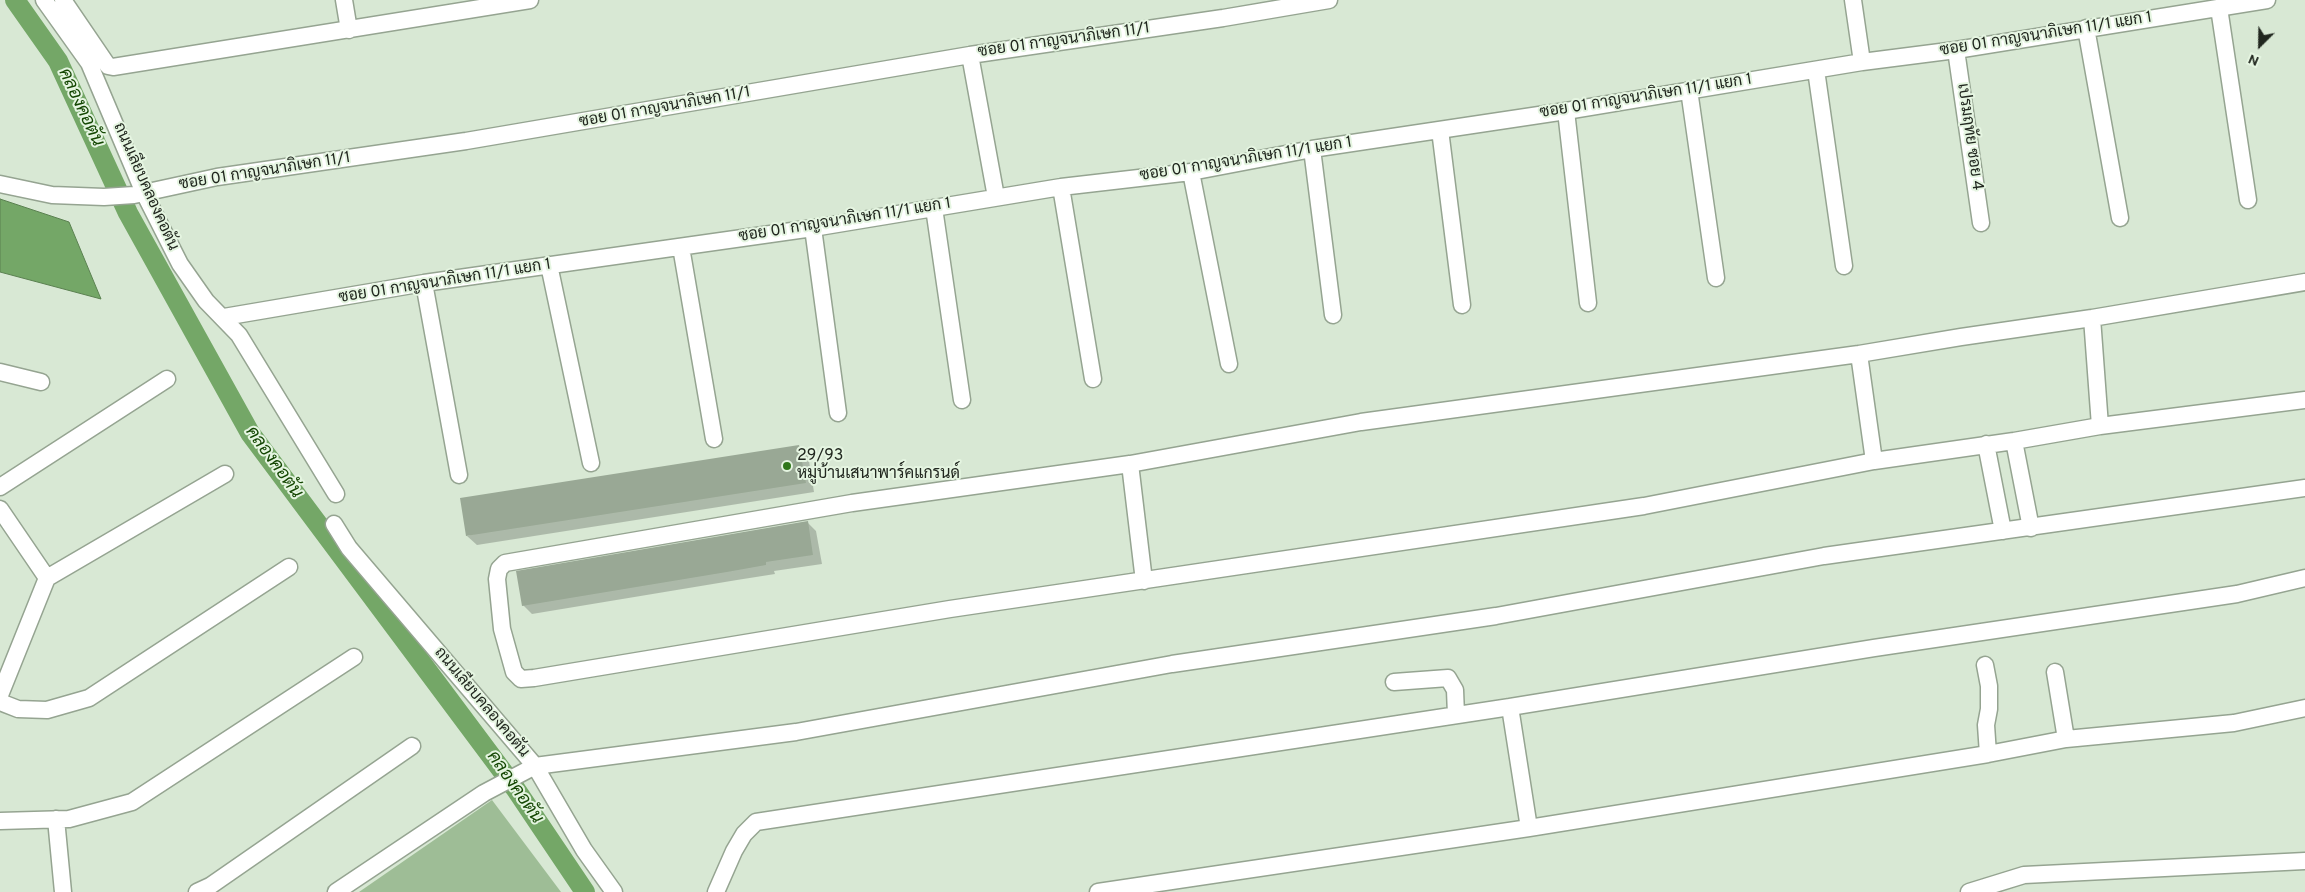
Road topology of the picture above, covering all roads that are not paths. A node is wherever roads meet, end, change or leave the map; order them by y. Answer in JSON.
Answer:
{"nodes":[{"id":1,"x":44,"y":0,"type":"edge"},
{"id":2,"x":63,"y":0,"type":"edge"},
{"id":3,"x":344,"y":0,"type":"edge"},
{"id":4,"x":530,"y":0,"type":"edge"},
{"id":5,"x":1329,"y":0,"type":"edge"},
{"id":6,"x":1853,"y":0,"type":"edge"},
{"id":7,"x":2267,"y":0,"type":"edge"},
{"id":8,"x":2219,"y":8,"type":"junction"},
{"id":9,"x":2086,"y":28,"type":"junction"},
{"id":10,"x":349,"y":30,"type":"junction"},
{"id":11,"x":1956,"y":50,"type":"junction"},
{"id":12,"x":970,"y":55,"type":"junction"},
{"id":13,"x":1862,"y":62,"type":"junction"},
{"id":14,"x":1816,"y":70,"type":"junction"},
{"id":15,"x":1689,"y":90,"type":"junction"},
{"id":16,"x":1566,"y":111,"type":"junction"},
{"id":17,"x":1440,"y":130,"type":"junction"},
{"id":18,"x":1312,"y":149,"type":"junction"},
{"id":19,"x":1191,"y":172,"type":"junction"},
{"id":20,"x":0,"y":184,"type":"edge"},
{"id":21,"x":1061,"y":187,"type":"junction"},
{"id":22,"x":139,"y":194,"type":"junction"},
{"id":23,"x":996,"y":197,"type":"junction"},
{"id":24,"x":2248,"y":200,"type":"dead end"},
{"id":25,"x":934,"y":208,"type":"junction"},
{"id":26,"x":2120,"y":218,"type":"dead end"},
{"id":27,"x":1981,"y":223,"type":"dead end"},
{"id":28,"x":813,"y":228,"type":"junction"},
{"id":29,"x":681,"y":247,"type":"junction"},
{"id":30,"x":549,"y":265,"type":"junction"},
{"id":31,"x":1844,"y":266,"type":"dead end"},
{"id":32,"x":1716,"y":278,"type":"dead end"},
{"id":33,"x":2305,"y":282,"type":"edge"},
{"id":34,"x":424,"y":284,"type":"junction"},
{"id":35,"x":1588,"y":303,"type":"dead end"},
{"id":36,"x":1462,"y":305,"type":"dead end"},
{"id":37,"x":1333,"y":315,"type":"dead end"},
{"id":38,"x":224,"y":317,"type":"junction"},
{"id":39,"x":2092,"y":318,"type":"junction"},
{"id":40,"x":1859,"y":354,"type":"junction"},
{"id":41,"x":1229,"y":364,"type":"dead end"},
{"id":42,"x":0,"y":372,"type":"edge"},
{"id":43,"x":167,"y":379,"type":"dead end"},
{"id":44,"x":1093,"y":379,"type":"dead end"},
{"id":45,"x":41,"y":382,"type":"dead end"},
{"id":46,"x":962,"y":400,"type":"dead end"},
{"id":47,"x":2305,"y":400,"type":"edge"},
{"id":48,"x":838,"y":414,"type":"dead end"},
{"id":49,"x":2100,"y":426,"type":"junction"},
{"id":50,"x":714,"y":438,"type":"dead end"},
{"id":51,"x":2014,"y":441,"type":"junction"},
{"id":52,"x":1986,"y":444,"type":"junction"},
{"id":53,"x":1874,"y":461,"type":"junction"},
{"id":54,"x":591,"y":463,"type":"dead end"},
{"id":55,"x":1130,"y":464,"type":"junction"},
{"id":56,"x":225,"y":474,"type":"dead end"},
{"id":57,"x":459,"y":475,"type":"dead end"},
{"id":58,"x":0,"y":487,"type":"edge"},
{"id":59,"x":2305,"y":488,"type":"edge"},
{"id":60,"x":336,"y":494,"type":"dead end"},
{"id":61,"x":0,"y":509,"type":"edge"},
{"id":62,"x":334,"y":524,"type":"dead end"},
{"id":63,"x":2031,"y":528,"type":"junction"},
{"id":64,"x":2003,"y":531,"type":"junction"},
{"id":65,"x":289,"y":567,"type":"dead end"},
{"id":66,"x":47,"y":578,"type":"junction"},
{"id":67,"x":2305,"y":578,"type":"edge"},
{"id":68,"x":1144,"y":581,"type":"junction"},
{"id":69,"x":354,"y":657,"type":"dead end"},
{"id":70,"x":1985,"y":665,"type":"dead end"},
{"id":71,"x":2055,"y":672,"type":"dead end"},
{"id":72,"x":1394,"y":682,"type":"dead end"},
{"id":73,"x":0,"y":694,"type":"edge"},
{"id":74,"x":0,"y":702,"type":"edge"},
{"id":75,"x":1510,"y":707,"type":"junction"},
{"id":76,"x":2305,"y":708,"type":"edge"},
{"id":77,"x":1456,"y":715,"type":"junction"},
{"id":78,"x":2066,"y":740,"type":"junction"},
{"id":79,"x":412,"y":746,"type":"dead end"},
{"id":80,"x":1988,"y":754,"type":"junction"},
{"id":81,"x":529,"y":769,"type":"junction"},
{"id":82,"x":56,"y":820,"type":"junction"},
{"id":83,"x":0,"y":821,"type":"edge"},
{"id":84,"x":1529,"y":828,"type":"junction"},
{"id":85,"x":2305,"y":861,"type":"edge"},
{"id":86,"x":64,"y":892,"type":"edge"},
{"id":87,"x":197,"y":892,"type":"edge"},
{"id":88,"x":336,"y":892,"type":"edge"},
{"id":89,"x":614,"y":892,"type":"edge"},
{"id":90,"x":716,"y":892,"type":"edge"},
{"id":91,"x":1098,"y":892,"type":"edge"},
{"id":92,"x":1970,"y":892,"type":"edge"}],
"edges":[{"from":1,"to":22,"type":"street","name":"ถนนเลียบคลองคอตัน"},
{"from":2,"to":10,"type":"street"},
{"from":3,"to":10,"type":"street"},
{"from":4,"to":10,"type":"street"},
{"from":5,"to":12,"type":"street","name":"ซอย 01 กาญจนาภิเษก 11/1"},
{"from":6,"to":13,"type":"street"},
{"from":7,"to":8,"type":"street","name":"ซอย 01 กาญจนาภิเษก 11/1 แยก 1"},
{"from":8,"to":9,"type":"street","name":"ซอย 01 กาญจนาภิเษก 11/1 แยก 1"},
{"from":8,"to":24,"type":"street"},
{"from":9,"to":11,"type":"street","name":"ซอย 01 กาญจนาภิเษก 11/1 แยก 1"},
{"from":9,"to":26,"type":"street"},
{"from":11,"to":13,"type":"street","name":"ซอย 01 กาญจนาภิเษก 11/1 แยก 1"},
{"from":11,"to":27,"type":"street","name":"เปรมฤทัย ซอย 4"},
{"from":12,"to":22,"type":"street","name":"ซอย 01 กาญจนาภิเษก 11/1"},
{"from":12,"to":23,"type":"street"},
{"from":13,"to":14,"type":"street","name":"ซอย 01 กาญจนาภิเษก 11/1 แยก 1"},
{"from":14,"to":15,"type":"street","name":"ซอย 01 กาญจนาภิเษก 11/1 แยก 1"},
{"from":14,"to":31,"type":"street"},
{"from":15,"to":16,"type":"street","name":"ซอย 01 กาญจนาภิเษก 11/1 แยก 1"},
{"from":15,"to":32,"type":"street"},
{"from":16,"to":17,"type":"street","name":"ซอย 01 กาญจนาภิเษก 11/1 แยก 1"},
{"from":16,"to":35,"type":"street"},
{"from":17,"to":18,"type":"street","name":"ซอย 01 กาญจนาภิเษก 11/1 แยก 1"},
{"from":17,"to":36,"type":"street"},
{"from":18,"to":19,"type":"street","name":"ซอย 01 กาญจนาภิเษก 11/1 แยก 1"},
{"from":18,"to":37,"type":"street"},
{"from":19,"to":21,"type":"street","name":"ซอย 01 กาญจนาภิเษก 11/1 แยก 1"},
{"from":19,"to":41,"type":"street"},
{"from":20,"to":22,"type":"street","name":"ซอย 01 กาญจนาภิเษก 11/1"},
{"from":21,"to":23,"type":"street","name":"ซอย 01 กาญจนาภิเษก 11/1 แยก 1"},
{"from":21,"to":44,"type":"street"},
{"from":22,"to":38,"type":"street","name":"ถนนเลียบคลองคอตัน"},
{"from":23,"to":25,"type":"street","name":"ซอย 01 กาญจนาภิเษก 11/1 แยก 1"},
{"from":25,"to":28,"type":"street","name":"ซอย 01 กาญจนาภิเษก 11/1 แยก 1"},
{"from":25,"to":46,"type":"street"},
{"from":28,"to":29,"type":"street","name":"ซอย 01 กาญจนาภิเษก 11/1 แยก 1"},
{"from":28,"to":48,"type":"street"},
{"from":29,"to":30,"type":"street","name":"ซอย 01 กาญจนาภิเษก 11/1 แยก 1"},
{"from":29,"to":50,"type":"street"},
{"from":30,"to":34,"type":"street","name":"ซอย 01 กาญจนาภิเษก 11/1 แยก 1"},
{"from":30,"to":54,"type":"street"},
{"from":33,"to":39,"type":"street"},
{"from":34,"to":38,"type":"street","name":"ซอย 01 กาญจนาภิเษก 11/1 แยก 1"},
{"from":34,"to":57,"type":"street"},
{"from":38,"to":60,"type":"street","name":"ถนนเลียบคลองคอตัน"},
{"from":39,"to":40,"type":"street"},
{"from":39,"to":49,"type":"street"},
{"from":40,"to":53,"type":"street"},
{"from":40,"to":55,"type":"street"},
{"from":42,"to":45,"type":"street"},
{"from":43,"to":58,"type":"street"},
{"from":47,"to":49,"type":"street"},
{"from":49,"to":51,"type":"street"},
{"from":51,"to":52,"type":"street"},
{"from":51,"to":63,"type":"street"},
{"from":52,"to":53,"type":"street"},
{"from":52,"to":64,"type":"street"},
{"from":53,"to":68,"type":"street"},
{"from":55,"to":68,"type":"street"},
{"from":55,"to":68,"type":"street"},
{"from":56,"to":66,"type":"street"},
{"from":59,"to":63,"type":"street"},
{"from":61,"to":66,"type":"street"},
{"from":62,"to":81,"type":"street","name":"ถนนเลียบคลองคอตัน"},
{"from":63,"to":64,"type":"street"},
{"from":64,"to":81,"type":"street"},
{"from":65,"to":74,"type":"street"},
{"from":66,"to":73,"type":"street"},
{"from":67,"to":75,"type":"street"},
{"from":69,"to":82,"type":"street"},
{"from":70,"to":80,"type":"street"},
{"from":71,"to":78,"type":"street"},
{"from":72,"to":77,"type":"street"},
{"from":75,"to":77,"type":"street"},
{"from":75,"to":84,"type":"street"},
{"from":76,"to":78,"type":"street"},
{"from":77,"to":90,"type":"street"},
{"from":78,"to":80,"type":"street"},
{"from":79,"to":87,"type":"street"},
{"from":80,"to":84,"type":"street"},
{"from":81,"to":88,"type":"street"},
{"from":81,"to":89,"type":"street","name":"ถนนเลียบคลองคอตัน"},
{"from":82,"to":83,"type":"street"},
{"from":82,"to":86,"type":"street"},
{"from":84,"to":91,"type":"street"},
{"from":85,"to":92,"type":"street"}]}
